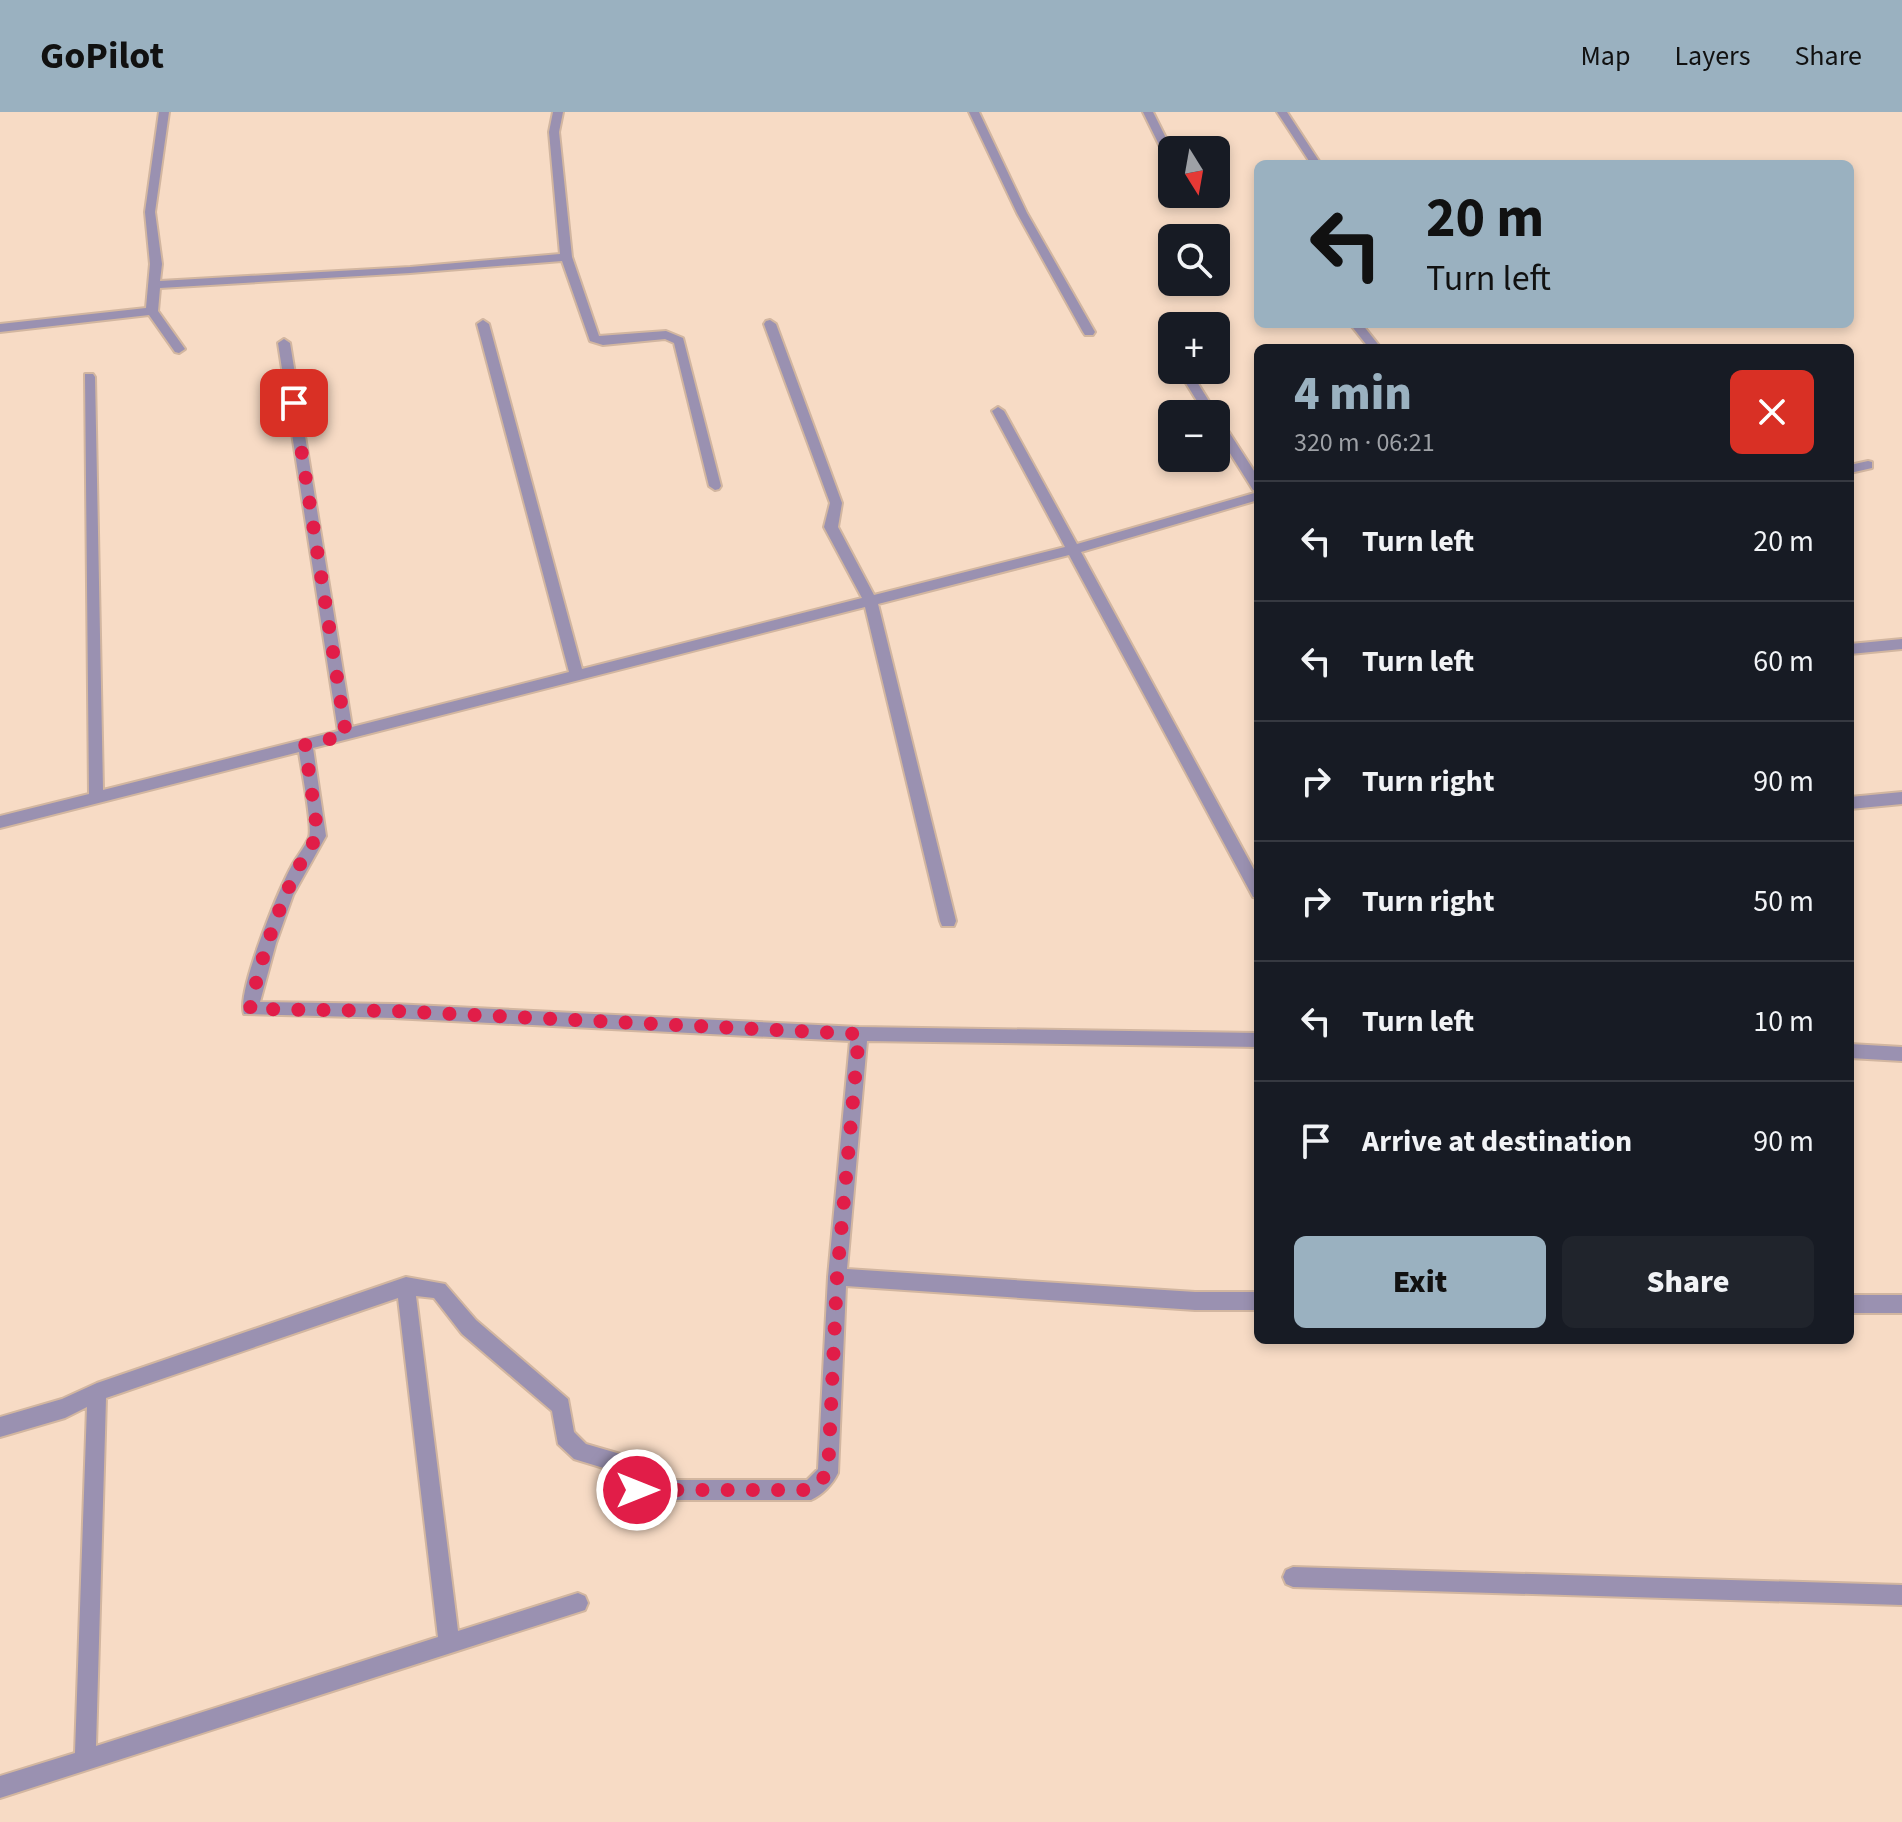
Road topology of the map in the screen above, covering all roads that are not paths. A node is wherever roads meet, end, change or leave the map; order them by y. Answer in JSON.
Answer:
{"nodes":[{"id":1,"x":164,"y":112,"type":"edge"},
{"id":2,"x":558,"y":112,"type":"edge"},
{"id":3,"x":974,"y":112,"type":"edge"},
{"id":4,"x":1148,"y":112,"type":"edge"},
{"id":5,"x":1282,"y":112,"type":"edge"},
{"id":6,"x":1160,"y":136,"type":"edge"},
{"id":7,"x":1313,"y":160,"type":"edge"},
{"id":8,"x":566,"y":257,"type":"junction"},
{"id":9,"x":156,"y":285,"type":"junction"},
{"id":10,"x":152,"y":311,"type":"junction"},
{"id":11,"x":483,"y":324,"type":"dead end"},
{"id":12,"x":770,"y":324,"type":"dead end"},
{"id":13,"x":0,"y":328,"type":"edge"},
{"id":14,"x":1359,"y":328,"type":"edge"},
{"id":15,"x":1089,"y":332,"type":"dead end"},
{"id":16,"x":284,"y":343,"type":"dead end"},
{"id":17,"x":1372,"y":344,"type":"edge"},
{"id":18,"x":179,"y":349,"type":"dead end"},
{"id":19,"x":89,"y":377,"type":"dead end"},
{"id":20,"x":998,"y":411,"type":"dead end"},
{"id":21,"x":1230,"y":443,"type":"edge"},
{"id":22,"x":1868,"y":465,"type":"dead end"},
{"id":23,"x":1854,"y":468,"type":"edge"},
{"id":24,"x":1254,"y":481,"type":"edge"},
{"id":25,"x":715,"y":486,"type":"dead end"},
{"id":26,"x":1254,"y":497,"type":"edge"},
{"id":27,"x":1072,"y":550,"type":"junction"},
{"id":28,"x":870,"y":600,"type":"junction"},
{"id":29,"x":1902,"y":644,"type":"edge"},
{"id":30,"x":1854,"y":649,"type":"edge"},
{"id":31,"x":577,"y":676,"type":"junction"},
{"id":32,"x":346,"y":735,"type":"junction"},
{"id":33,"x":305,"y":745,"type":"junction"},
{"id":34,"x":96,"y":798,"type":"junction"},
{"id":35,"x":1901,"y":801,"type":"edge"},
{"id":36,"x":1854,"y":803,"type":"edge"},
{"id":37,"x":0,"y":822,"type":"edge"},
{"id":38,"x":1254,"y":885,"type":"edge"},
{"id":39,"x":948,"y":921,"type":"dead end"},
{"id":40,"x":859,"y":1034,"type":"junction"},
{"id":41,"x":1254,"y":1040,"type":"edge"},
{"id":42,"x":1854,"y":1051,"type":"edge"},
{"id":43,"x":1902,"y":1054,"type":"edge"},
{"id":44,"x":837,"y":1277,"type":"junction"},
{"id":45,"x":406,"y":1286,"type":"junction"},
{"id":46,"x":1254,"y":1301,"type":"edge"},
{"id":47,"x":1854,"y":1304,"type":"edge"},
{"id":48,"x":1902,"y":1304,"type":"edge"},
{"id":49,"x":97,"y":1392,"type":"junction"},
{"id":50,"x":0,"y":1427,"type":"edge"},
{"id":51,"x":1293,"y":1577,"type":"dead end"},
{"id":52,"x":1902,"y":1595,"type":"edge"},
{"id":53,"x":578,"y":1603,"type":"dead end"},
{"id":54,"x":449,"y":1642,"type":"junction"},
{"id":55,"x":85,"y":1760,"type":"junction"},
{"id":56,"x":0,"y":1787,"type":"edge"}],
"edges":[{"from":1,"to":9,"type":"street"},
{"from":2,"to":8,"type":"street"},
{"from":3,"to":15,"type":"street"},
{"from":4,"to":6,"type":"street"},
{"from":5,"to":7,"type":"street"},
{"from":8,"to":9,"type":"street"},
{"from":8,"to":25,"type":"street"},
{"from":9,"to":10,"type":"street"},
{"from":10,"to":13,"type":"street"},
{"from":10,"to":18,"type":"street"},
{"from":11,"to":31,"type":"street"},
{"from":12,"to":28,"type":"street"},
{"from":14,"to":17,"type":"street"},
{"from":16,"to":32,"type":"street"},
{"from":19,"to":34,"type":"street"},
{"from":20,"to":27,"type":"street"},
{"from":21,"to":24,"type":"street"},
{"from":22,"to":23,"type":"street"},
{"from":26,"to":27,"type":"street"},
{"from":27,"to":28,"type":"street"},
{"from":27,"to":38,"type":"street"},
{"from":28,"to":31,"type":"street"},
{"from":28,"to":39,"type":"street"},
{"from":29,"to":30,"type":"street"},
{"from":31,"to":32,"type":"street"},
{"from":32,"to":33,"type":"street"},
{"from":33,"to":34,"type":"street"},
{"from":33,"to":40,"type":"street"},
{"from":34,"to":37,"type":"street"},
{"from":35,"to":36,"type":"street"},
{"from":40,"to":41,"type":"street"},
{"from":40,"to":44,"type":"street"},
{"from":42,"to":43,"type":"street"},
{"from":44,"to":45,"type":"street"},
{"from":44,"to":46,"type":"street"},
{"from":45,"to":49,"type":"street"},
{"from":45,"to":54,"type":"street"},
{"from":47,"to":48,"type":"street"},
{"from":49,"to":50,"type":"street"},
{"from":49,"to":55,"type":"street"},
{"from":51,"to":52,"type":"street"},
{"from":53,"to":54,"type":"street"},
{"from":54,"to":55,"type":"street"},
{"from":55,"to":56,"type":"street"}]}
